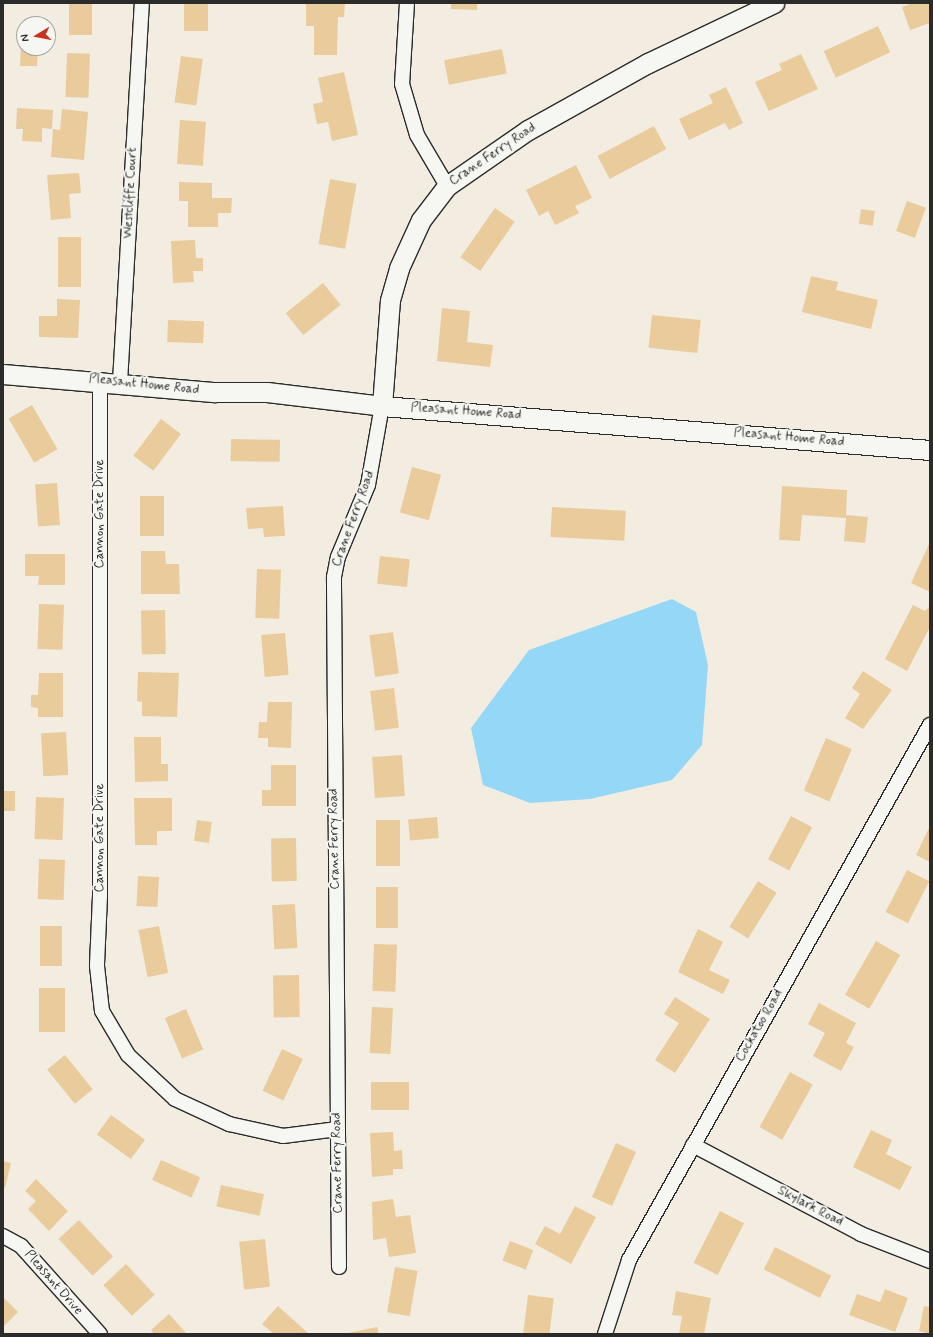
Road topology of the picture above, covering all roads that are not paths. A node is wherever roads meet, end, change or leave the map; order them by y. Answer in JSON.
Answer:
{"nodes":[{"id":1,"x":142,"y":3,"type":"edge"},
{"id":2,"x":406,"y":3,"type":"edge"},
{"id":3,"x":774,"y":3,"type":"edge"},
{"id":4,"x":749,"y":8,"type":"edge"},
{"id":5,"x":446,"y":186,"type":"junction"},
{"id":6,"x":3,"y":374,"type":"edge"},
{"id":7,"x":100,"y":380,"type":"junction"},
{"id":8,"x":120,"y":382,"type":"junction"},
{"id":9,"x":382,"y":406,"type":"junction"},
{"id":10,"x":930,"y":450,"type":"edge"},
{"id":11,"x":930,"y":725,"type":"edge"},
{"id":12,"x":338,"y":1129,"type":"junction"},
{"id":13,"x":693,"y":1145,"type":"junction"},
{"id":14,"x":3,"y":1236,"type":"edge"},
{"id":15,"x":930,"y":1261,"type":"edge"},
{"id":16,"x":339,"y":1267,"type":"dead end"},
{"id":17,"x":100,"y":1334,"type":"edge"},
{"id":18,"x":606,"y":1334,"type":"edge"}],
"edges":[{"from":1,"to":8,"type":"street","name":"Westcliffe Court"},
{"from":2,"to":5,"type":"street"},
{"from":3,"to":4,"type":"main road","name":"Crane Ferry Road"},
{"from":4,"to":5,"type":"main road","name":"Crane Ferry Road"},
{"from":5,"to":9,"type":"main road","name":"Crane Ferry Road"},
{"from":6,"to":7,"type":"main road","name":"Pleasant Home Road"},
{"from":7,"to":8,"type":"main road","name":"Pleasant Home Road"},
{"from":7,"to":12,"type":"street","name":"Cannon Gate Drive"},
{"from":8,"to":9,"type":"main road","name":"Pleasant Home Road"},
{"from":9,"to":10,"type":"main road","name":"Pleasant Home Road"},
{"from":9,"to":12,"type":"street","name":"Crane Ferry Road"},
{"from":11,"to":13,"type":"street","name":"Cockatoo Road"},
{"from":12,"to":16,"type":"street","name":"Crane Ferry Road"},
{"from":13,"to":15,"type":"street","name":"Skylark Road"},
{"from":13,"to":18,"type":"street","name":"Cockatoo Road"},
{"from":14,"to":17,"type":"street","name":"Pleasant Drive"}]}
